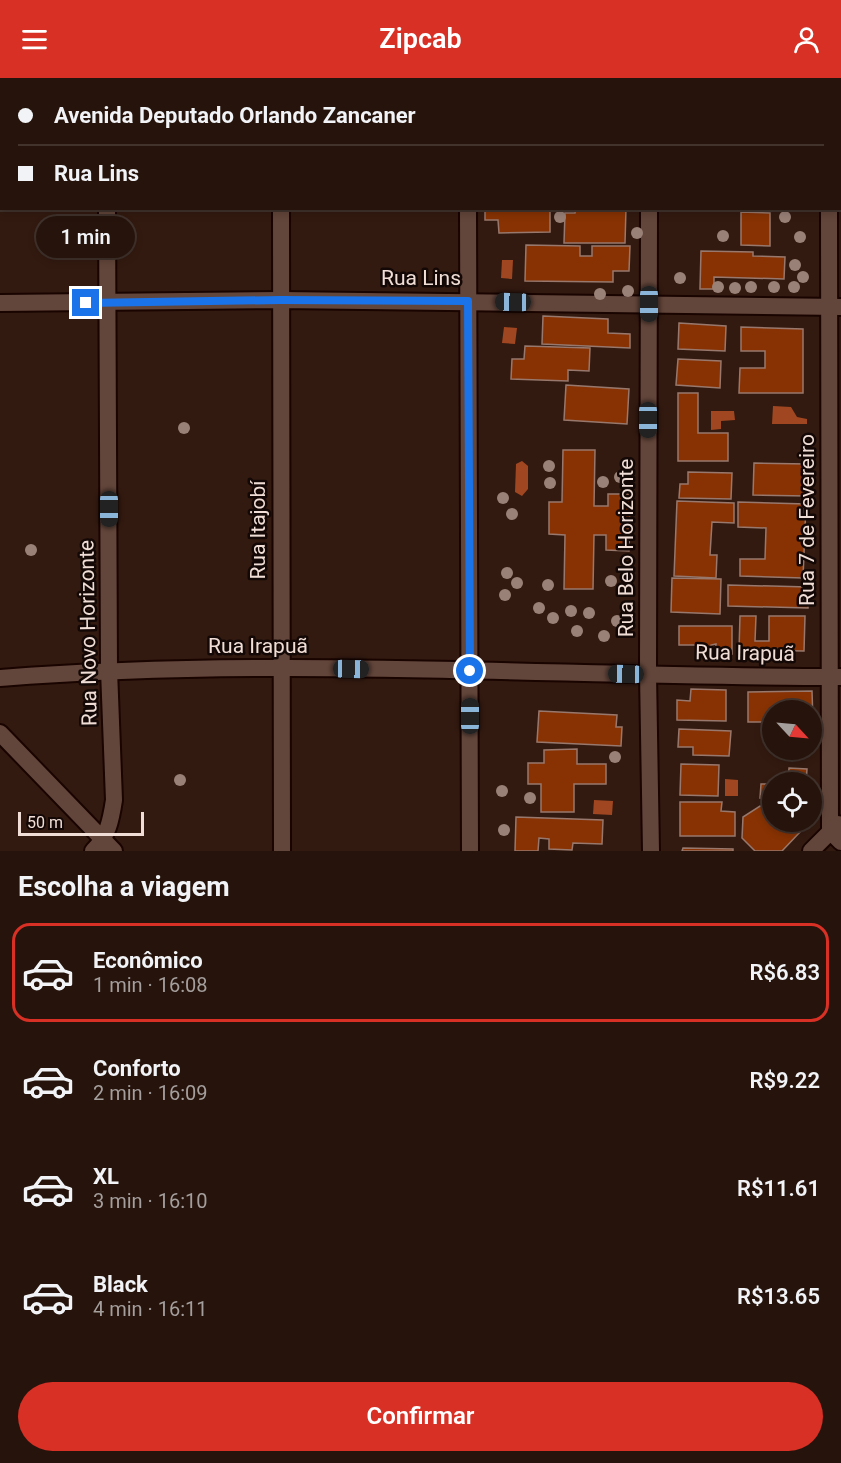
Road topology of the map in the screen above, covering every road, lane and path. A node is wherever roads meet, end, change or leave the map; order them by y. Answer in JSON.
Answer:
{"nodes":[{"id":1,"x":107,"y":210,"type":"edge"},
{"id":2,"x":281,"y":210,"type":"edge"},
{"id":3,"x":468,"y":210,"type":"edge"},
{"id":4,"x":649,"y":210,"type":"edge"},
{"id":5,"x":828,"y":210,"type":"edge"},
{"id":6,"x":280,"y":300,"type":"junction"},
{"id":7,"x":468,"y":301,"type":"junction"},
{"id":8,"x":0,"y":303,"type":"edge"},
{"id":9,"x":107,"y":303,"type":"junction"},
{"id":10,"x":649,"y":304,"type":"junction"},
{"id":11,"x":835,"y":307,"type":"edge"},
{"id":12,"x":280,"y":667,"type":"junction"},
{"id":13,"x":110,"y":670,"type":"junction"},
{"id":14,"x":470,"y":671,"type":"junction"},
{"id":15,"x":648,"y":674,"type":"junction"},
{"id":16,"x":835,"y":677,"type":"edge"},
{"id":17,"x":0,"y":678,"type":"edge"},
{"id":18,"x":0,"y":733,"type":"edge"},
{"id":19,"x":837,"y":831,"type":"edge"},
{"id":20,"x":104,"y":847,"type":"edge"},
{"id":21,"x":282,"y":851,"type":"edge"},
{"id":22,"x":470,"y":851,"type":"edge"},
{"id":23,"x":651,"y":851,"type":"edge"},
{"id":24,"x":811,"y":851,"type":"edge"}],
"edges":[{"from":1,"to":9,"type":"street","name":"Rua Novo Horizonte"},
{"from":2,"to":6,"type":"street","name":"Rua Itajobí"},
{"from":3,"to":7,"type":"street"},
{"from":4,"to":10,"type":"street","name":"Rua Belo Horizonte"},
{"from":5,"to":11,"type":"street","name":"Rua 7 de Fevereiro"},
{"from":6,"to":7,"type":"street","name":"Rua Lins"},
{"from":6,"to":9,"type":"street","name":"Rua Lins"},
{"from":6,"to":12,"type":"street","name":"Rua Itajobí"},
{"from":7,"to":10,"type":"street","name":"Rua Lins"},
{"from":7,"to":14,"type":"street"},
{"from":8,"to":9,"type":"street","name":"Rua Lins"},
{"from":9,"to":13,"type":"street","name":"Rua Novo Horizonte"},
{"from":10,"to":11,"type":"street","name":"Rua Lins"},
{"from":10,"to":15,"type":"street","name":"Rua Belo Horizonte"},
{"from":11,"to":16,"type":"street","name":"Rua 7 de Fevereiro"},
{"from":12,"to":13,"type":"street","name":"Rua Irapuã"},
{"from":12,"to":14,"type":"street","name":"Rua Irapuã"},
{"from":12,"to":21,"type":"street","name":"Rua Itajobí"},
{"from":13,"to":17,"type":"street","name":"Rua Irapuã"},
{"from":13,"to":20,"type":"street","name":"Rua Novo Horizonte"},
{"from":14,"to":15,"type":"street","name":"Rua Irapuã"},
{"from":14,"to":22,"type":"street"},
{"from":15,"to":16,"type":"street","name":"Rua Irapuã"},
{"from":15,"to":23,"type":"street","name":"Rua Belo Horizonte"},
{"from":16,"to":19,"type":"street","name":"Rua 7 de Fevereiro"},
{"from":18,"to":20,"type":"street"},
{"from":19,"to":24,"type":"street"}]}
